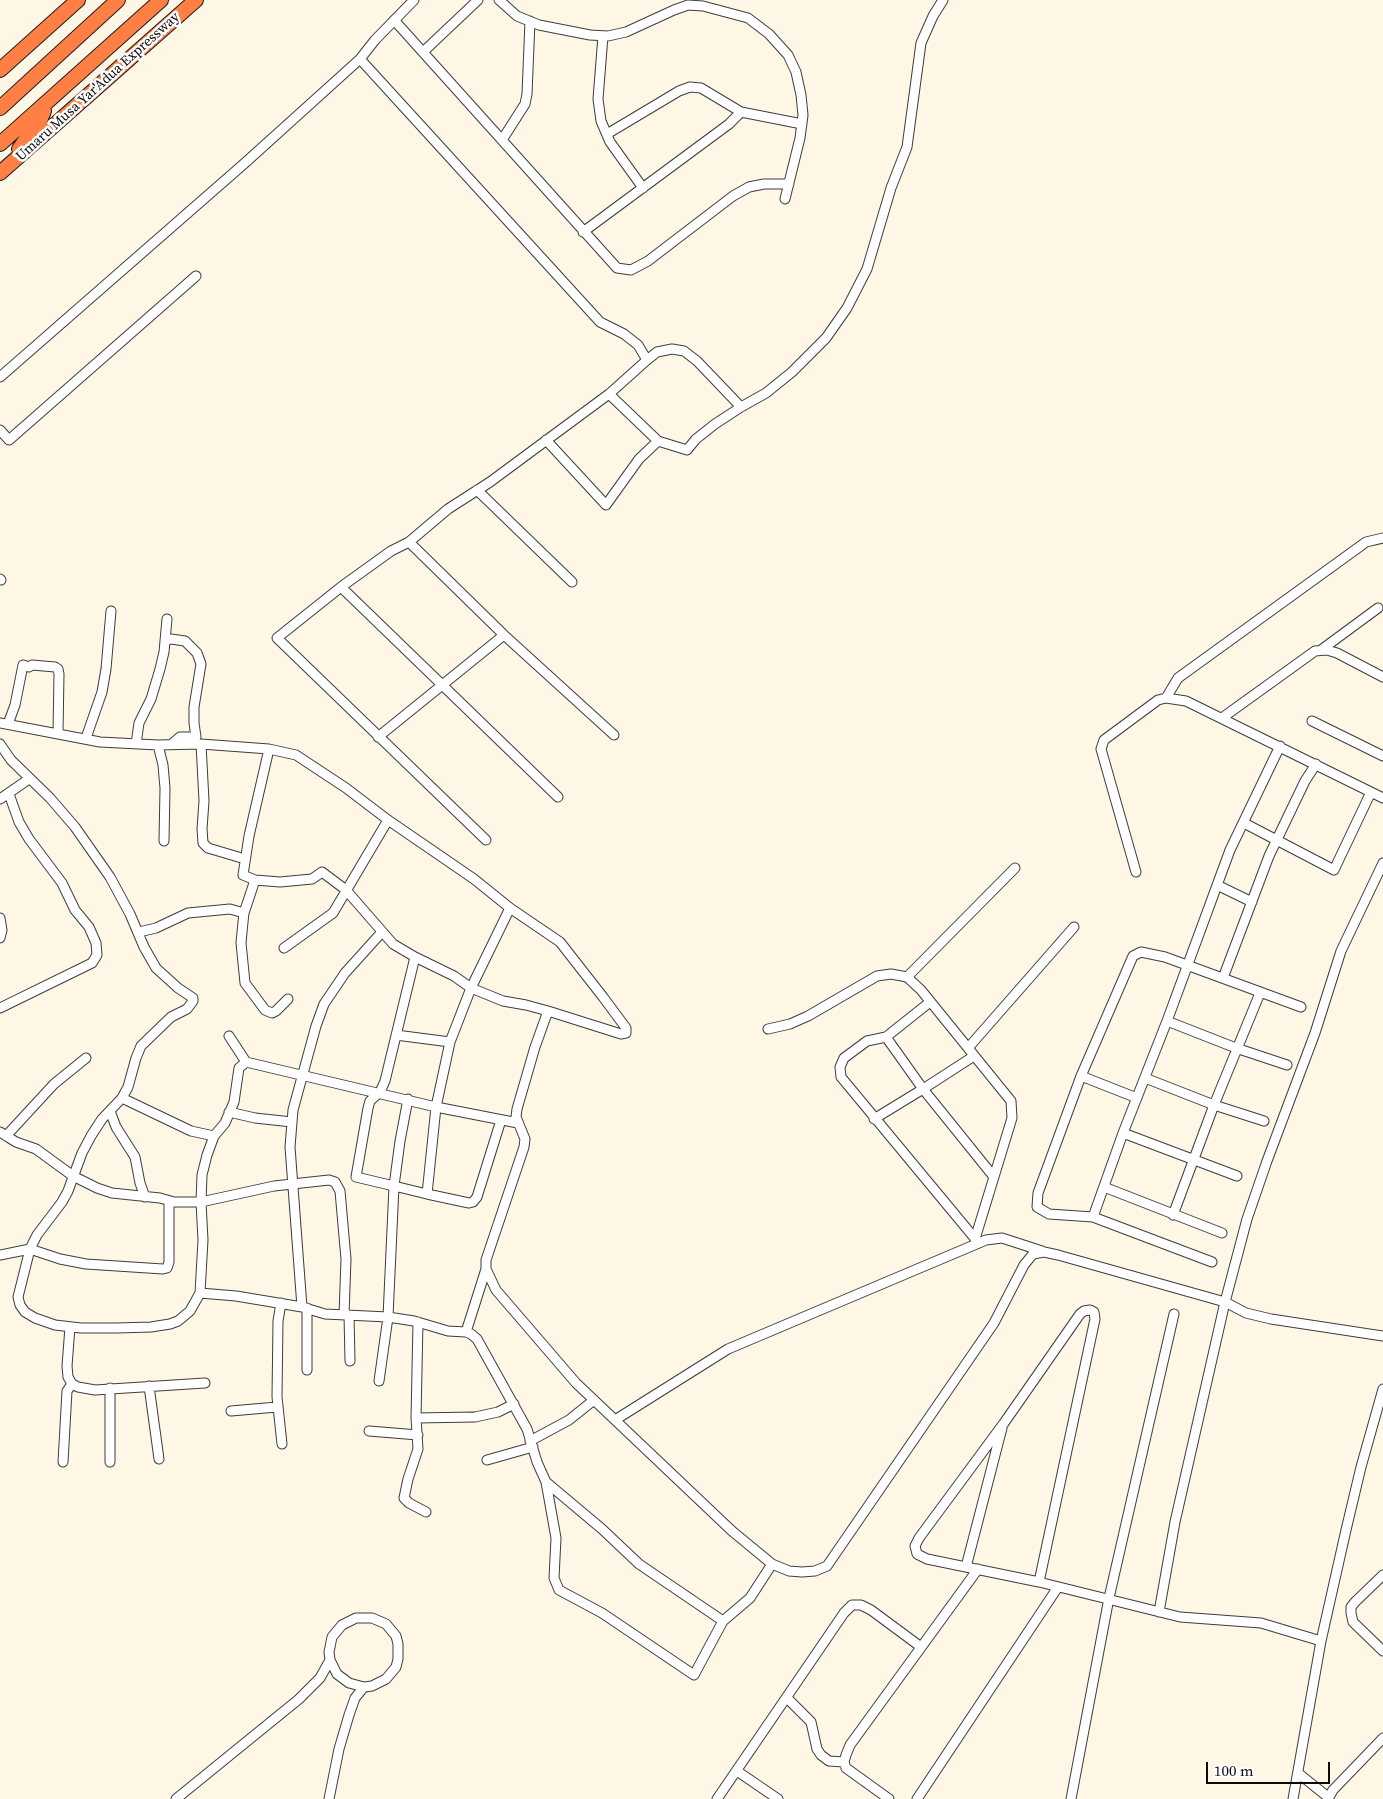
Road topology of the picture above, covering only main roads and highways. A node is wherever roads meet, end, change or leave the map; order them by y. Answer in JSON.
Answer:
{"nodes":[{"id":1,"x":78,"y":0,"type":"edge"},
{"id":2,"x":118,"y":0,"type":"edge"},
{"id":3,"x":160,"y":0,"type":"edge"},
{"id":4,"x":196,"y":0,"type":"edge"},
{"id":5,"x":0,"y":70,"type":"edge"},
{"id":6,"x":24,"y":88,"type":"junction"},
{"id":7,"x":0,"y":95,"type":"edge"},
{"id":8,"x":47,"y":104,"type":"junction"},
{"id":9,"x":0,"y":108,"type":"edge"},
{"id":10,"x":0,"y":144,"type":"edge"},
{"id":11,"x":2,"y":171,"type":"edge"}],
"edges":[{"from":1,"to":5,"type":"highway"},
{"from":2,"to":6,"type":"highway"},
{"from":3,"to":8,"type":"highway","name":"Umaru Musa Yar'Adua Expressway"},
{"from":4,"to":11,"type":"highway","name":"Umaru Musa Yar'Adua Expressway"},
{"from":6,"to":7,"type":"highway"},
{"from":6,"to":9,"type":"highway"},
{"from":8,"to":10,"type":"highway","name":"Umaru Musa Yar'Adua Expressway"},
{"from":8,"to":11,"type":"highway"}]}
